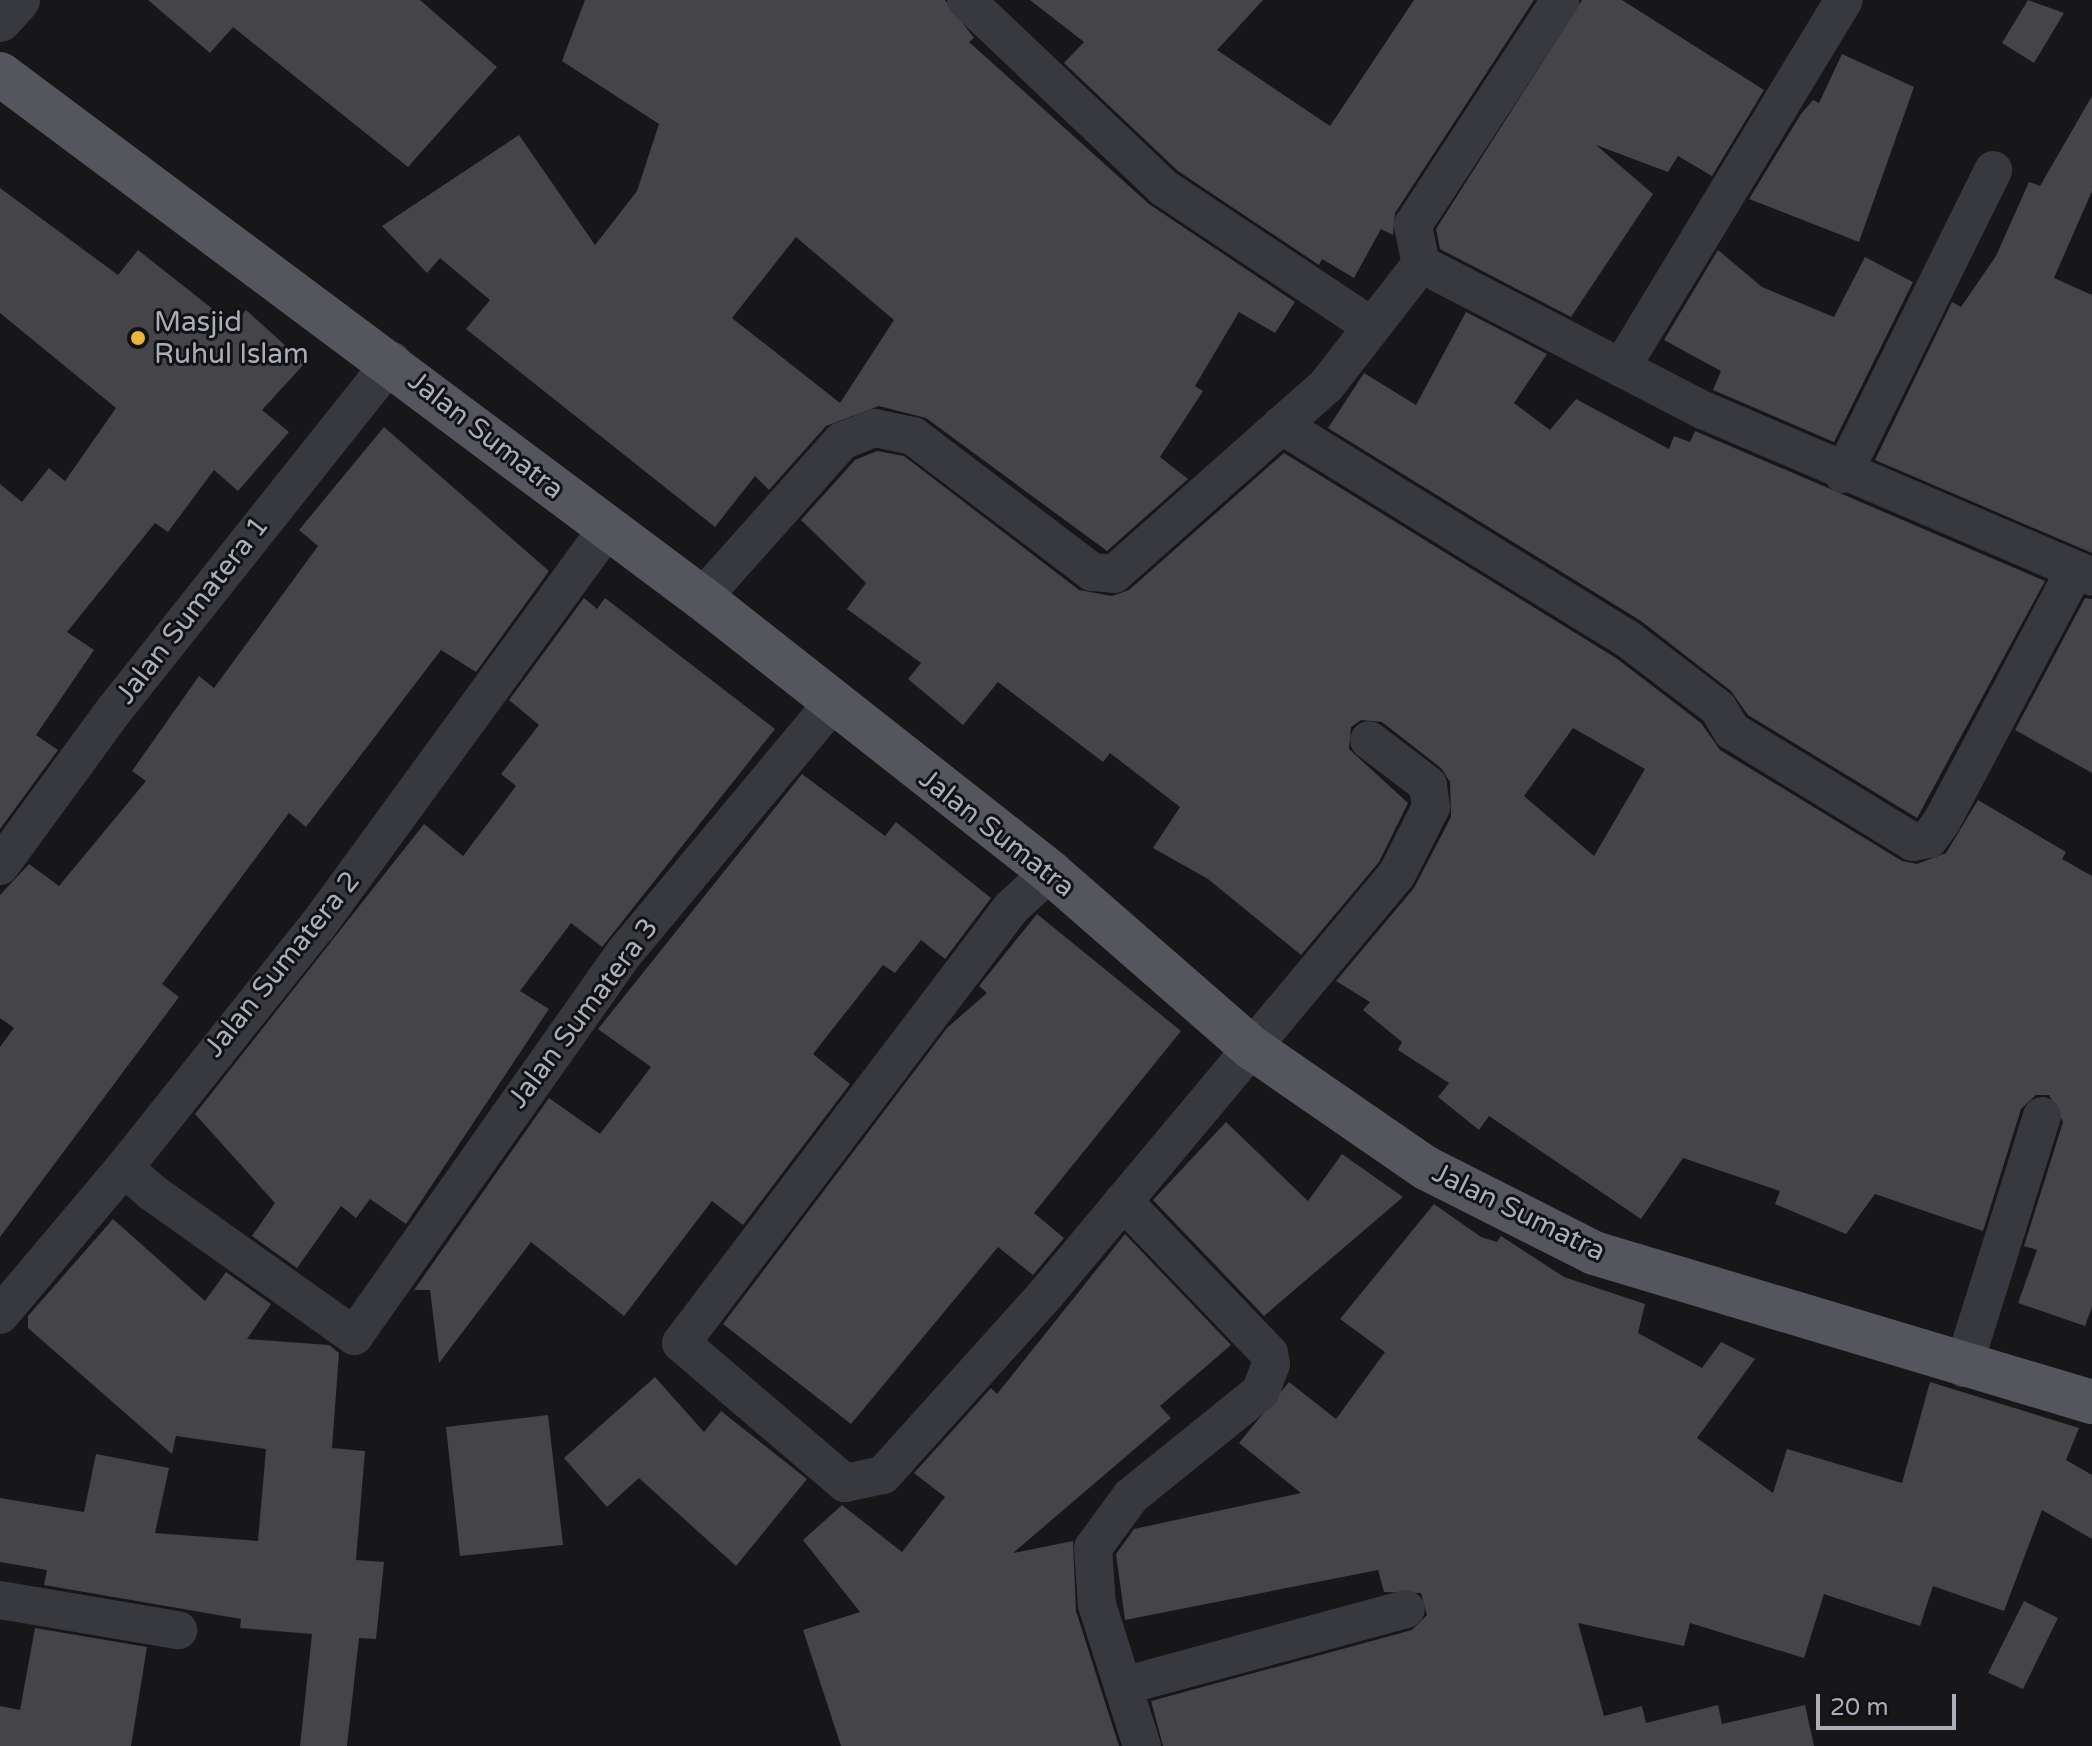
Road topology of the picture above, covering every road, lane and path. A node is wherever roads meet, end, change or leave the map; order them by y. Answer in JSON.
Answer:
{"nodes":[{"id":1,"x":18,"y":0,"type":"edge"},
{"id":2,"x":966,"y":0,"type":"edge"},
{"id":3,"x":1560,"y":0,"type":"edge"},
{"id":4,"x":1844,"y":0,"type":"edge"},
{"id":5,"x":0,"y":20,"type":"edge"},
{"id":6,"x":0,"y":74,"type":"edge"},
{"id":7,"x":1993,"y":170,"type":"dead end"},
{"id":8,"x":1421,"y":264,"type":"junction"},
{"id":9,"x":1371,"y":326,"type":"junction"},
{"id":10,"x":392,"y":361,"type":"junction"},
{"id":11,"x":1621,"y":368,"type":"junction"},
{"id":12,"x":1281,"y":425,"type":"junction"},
{"id":13,"x":1843,"y":474,"type":"junction"},
{"id":14,"x":607,"y":529,"type":"junction"},
{"id":15,"x":2082,"y":575,"type":"edge"},
{"id":16,"x":702,"y":598,"type":"junction"},
{"id":17,"x":832,"y":704,"type":"junction"},
{"id":18,"x":1369,"y":740,"type":"dead end"},
{"id":19,"x":0,"y":866,"type":"edge"},
{"id":20,"x":1050,"y":872,"type":"junction"},
{"id":21,"x":1252,"y":1048,"type":"junction"},
{"id":22,"x":2042,"y":1116,"type":"dead end"},
{"id":23,"x":124,"y":1168,"type":"junction"},
{"id":24,"x":1123,"y":1201,"type":"junction"},
{"id":25,"x":0,"y":1315,"type":"edge"},
{"id":26,"x":1963,"y":1368,"type":"junction"},
{"id":27,"x":2092,"y":1402,"type":"edge"},
{"id":28,"x":0,"y":1600,"type":"edge"},
{"id":29,"x":1406,"y":1609,"type":"dead end"},
{"id":30,"x":178,"y":1630,"type":"dead end"},
{"id":31,"x":1123,"y":1686,"type":"junction"},
{"id":32,"x":1142,"y":1746,"type":"edge"}],
"edges":[{"from":1,"to":5,"type":"street"},
{"from":2,"to":9,"type":"street"},
{"from":3,"to":8,"type":"street"},
{"from":4,"to":11,"type":"street"},
{"from":6,"to":10,"type":"main road","name":"Jalan Sumatra"},
{"from":7,"to":13,"type":"street"},
{"from":8,"to":9,"type":"street"},
{"from":8,"to":11,"type":"street"},
{"from":9,"to":12,"type":"street"},
{"from":10,"to":14,"type":"main road","name":"Jalan Sumatra"},
{"from":10,"to":19,"type":"street","name":"Jalan Sumatera 1"},
{"from":11,"to":13,"type":"street"},
{"from":12,"to":15,"type":"street"},
{"from":12,"to":16,"type":"street"},
{"from":13,"to":15,"type":"street"},
{"from":14,"to":16,"type":"main road","name":"Jalan Sumatra"},
{"from":14,"to":23,"type":"street","name":"Jalan Sumatera 2"},
{"from":16,"to":17,"type":"main road","name":"Jalan Sumatra"},
{"from":17,"to":20,"type":"main road","name":"Jalan Sumatra"},
{"from":17,"to":23,"type":"street","name":"Jalan Sumatera 3"},
{"from":18,"to":21,"type":"street"},
{"from":20,"to":21,"type":"main road","name":"Jalan Sumatra"},
{"from":20,"to":24,"type":"street"},
{"from":21,"to":24,"type":"street"},
{"from":21,"to":26,"type":"main road","name":"Jalan Sumatra"},
{"from":22,"to":26,"type":"street"},
{"from":23,"to":25,"type":"street","name":"Jalan Sumatera 2"},
{"from":24,"to":31,"type":"street"},
{"from":26,"to":27,"type":"main road","name":"Jalan Sumatra"},
{"from":28,"to":30,"type":"street"},
{"from":29,"to":31,"type":"street"},
{"from":31,"to":32,"type":"street"}]}
